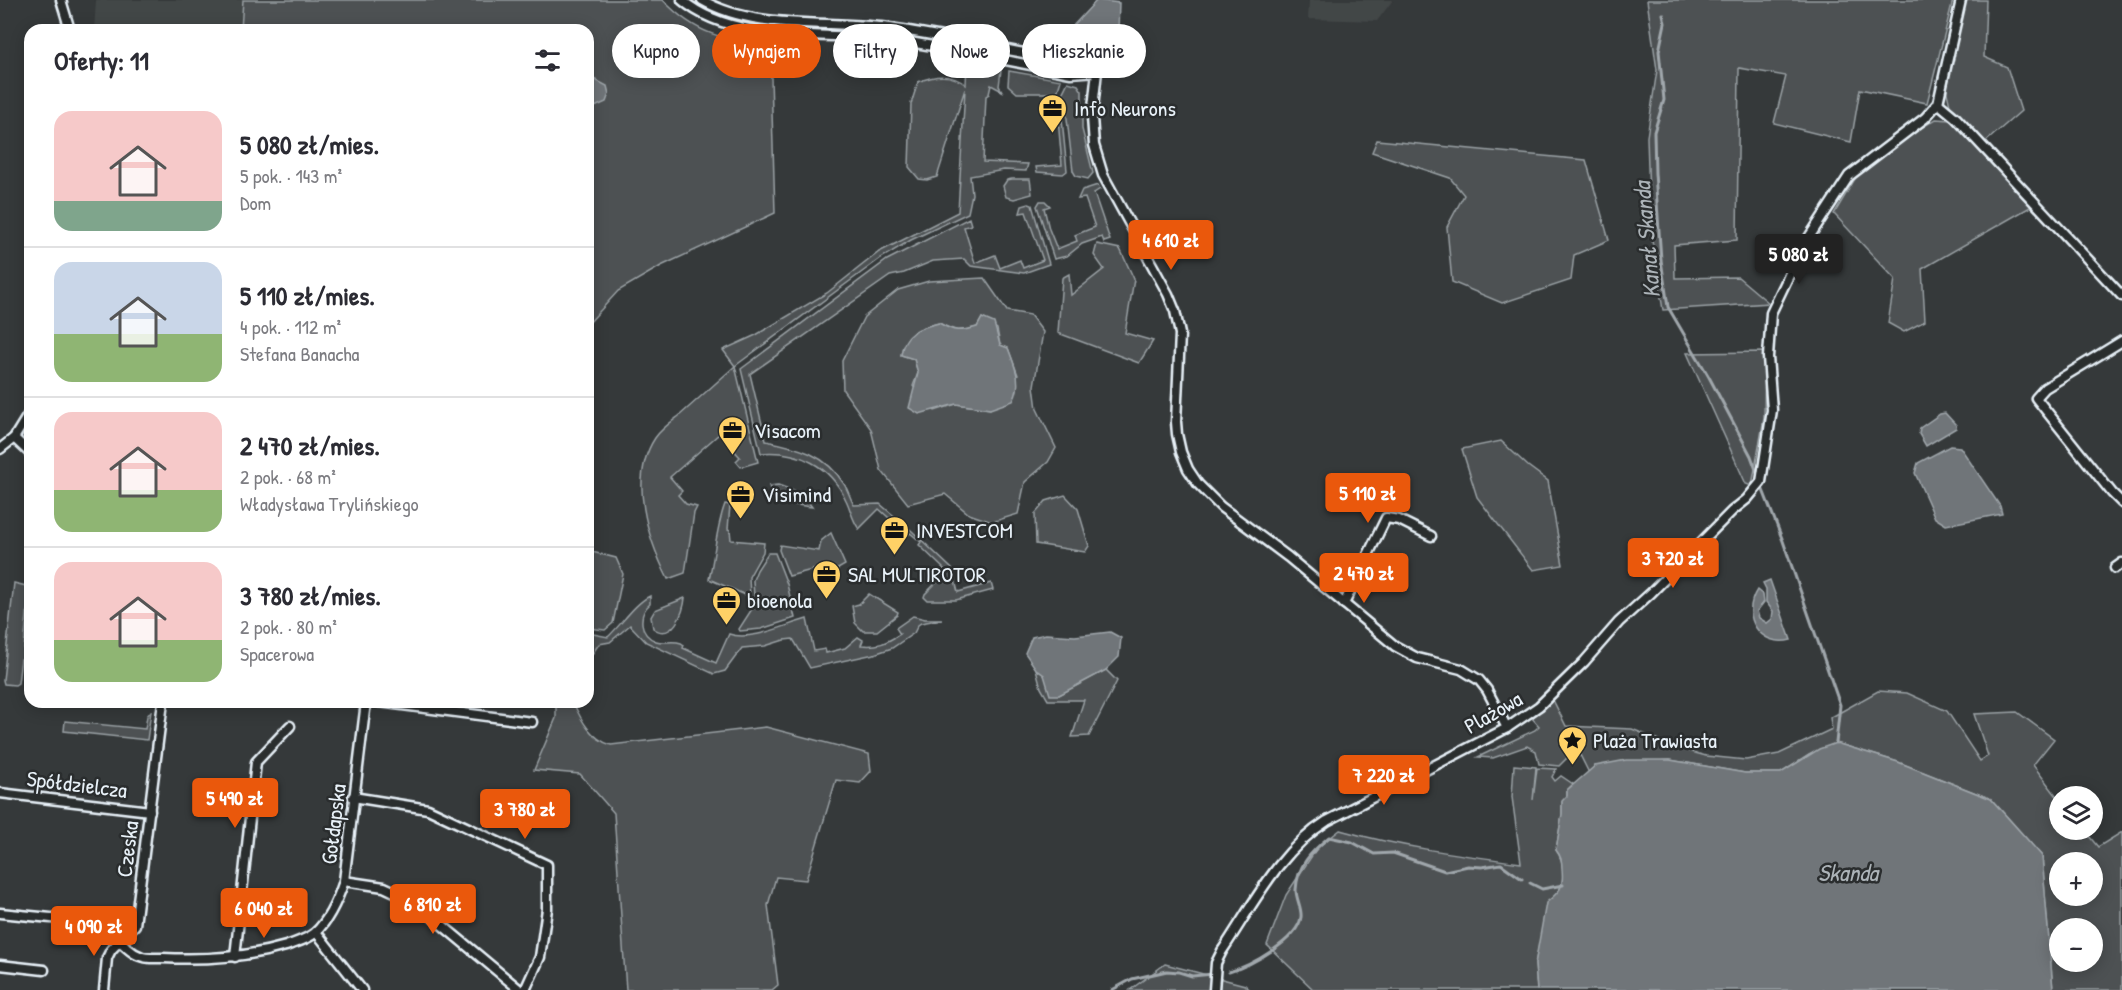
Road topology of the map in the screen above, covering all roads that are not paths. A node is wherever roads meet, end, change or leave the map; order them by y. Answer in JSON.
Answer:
{"nodes":[{"id":1,"x":61,"y":0,"type":"edge"},
{"id":2,"x":681,"y":0,"type":"edge"},
{"id":3,"x":702,"y":0,"type":"edge"},
{"id":4,"x":1961,"y":0,"type":"edge"},
{"id":5,"x":68,"y":24,"type":"edge"},
{"id":6,"x":1022,"y":52,"type":"edge"},
{"id":7,"x":1022,"y":64,"type":"edge"},
{"id":8,"x":1096,"y":78,"type":"edge"},
{"id":9,"x":1938,"y":103,"type":"junction"},
{"id":10,"x":2122,"y":296,"type":"edge"},
{"id":11,"x":2122,"y":341,"type":"edge"},
{"id":12,"x":24,"y":424,"type":"edge"},
{"id":13,"x":14,"y":438,"type":"junction"},
{"id":14,"x":24,"y":447,"type":"edge"},
{"id":15,"x":0,"y":448,"type":"edge"},
{"id":16,"x":2122,"y":503,"type":"edge"},
{"id":17,"x":1431,"y":536,"type":"dead end"},
{"id":18,"x":1344,"y":604,"type":"junction"},
{"id":19,"x":162,"y":708,"type":"edge"},
{"id":20,"x":365,"y":708,"type":"edge"},
{"id":21,"x":426,"y":708,"type":"edge"},
{"id":22,"x":532,"y":722,"type":"dead end"},
{"id":23,"x":290,"y":726,"type":"dead end"},
{"id":24,"x":1507,"y":728,"type":"junction"},
{"id":25,"x":0,"y":793,"type":"edge"},
{"id":26,"x":353,"y":797,"type":"junction"},
{"id":27,"x":150,"y":811,"type":"junction"},
{"id":28,"x":344,"y":881,"type":"junction"},
{"id":29,"x":0,"y":913,"type":"edge"},
{"id":30,"x":316,"y":932,"type":"junction"},
{"id":31,"x":120,"y":940,"type":"junction"},
{"id":32,"x":235,"y":957,"type":"junction"},
{"id":33,"x":0,"y":965,"type":"edge"},
{"id":34,"x":44,"y":970,"type":"dead end"},
{"id":35,"x":360,"y":989,"type":"edge"},
{"id":36,"x":104,"y":990,"type":"edge"},
{"id":37,"x":520,"y":990,"type":"edge"},
{"id":38,"x":525,"y":990,"type":"edge"},
{"id":39,"x":1214,"y":990,"type":"edge"}],
"edges":[{"from":1,"to":5,"type":"street"},
{"from":2,"to":7,"type":"street"},
{"from":3,"to":6,"type":"street"},
{"from":4,"to":9,"type":"street"},
{"from":8,"to":18,"type":"street"},
{"from":9,"to":10,"type":"street"},
{"from":9,"to":24,"type":"street","name":"Plażowa"},
{"from":11,"to":16,"type":"street"},
{"from":12,"to":13,"type":"street"},
{"from":13,"to":14,"type":"street"},
{"from":13,"to":15,"type":"street"},
{"from":17,"to":18,"type":"street"},
{"from":18,"to":24,"type":"street"},
{"from":19,"to":27,"type":"street","name":"Czeska"},
{"from":20,"to":26,"type":"street","name":"Gołdapska"},
{"from":21,"to":22,"type":"street"},
{"from":23,"to":32,"type":"street"},
{"from":24,"to":39,"type":"street","name":"Plażowa"},
{"from":25,"to":27,"type":"street","name":"Spółdzielcza"},
{"from":26,"to":28,"type":"street","name":"Gołdapska"},
{"from":26,"to":38,"type":"street"},
{"from":27,"to":31,"type":"street","name":"Czeska"},
{"from":28,"to":30,"type":"street","name":"Gołdapska"},
{"from":28,"to":37,"type":"street"},
{"from":29,"to":31,"type":"street","name":"Gołdapska"},
{"from":30,"to":32,"type":"street","name":"Gołdapska"},
{"from":30,"to":35,"type":"street"},
{"from":31,"to":32,"type":"street","name":"Gołdapska"},
{"from":31,"to":36,"type":"street","name":"Czeska"},
{"from":33,"to":34,"type":"street"}]}
